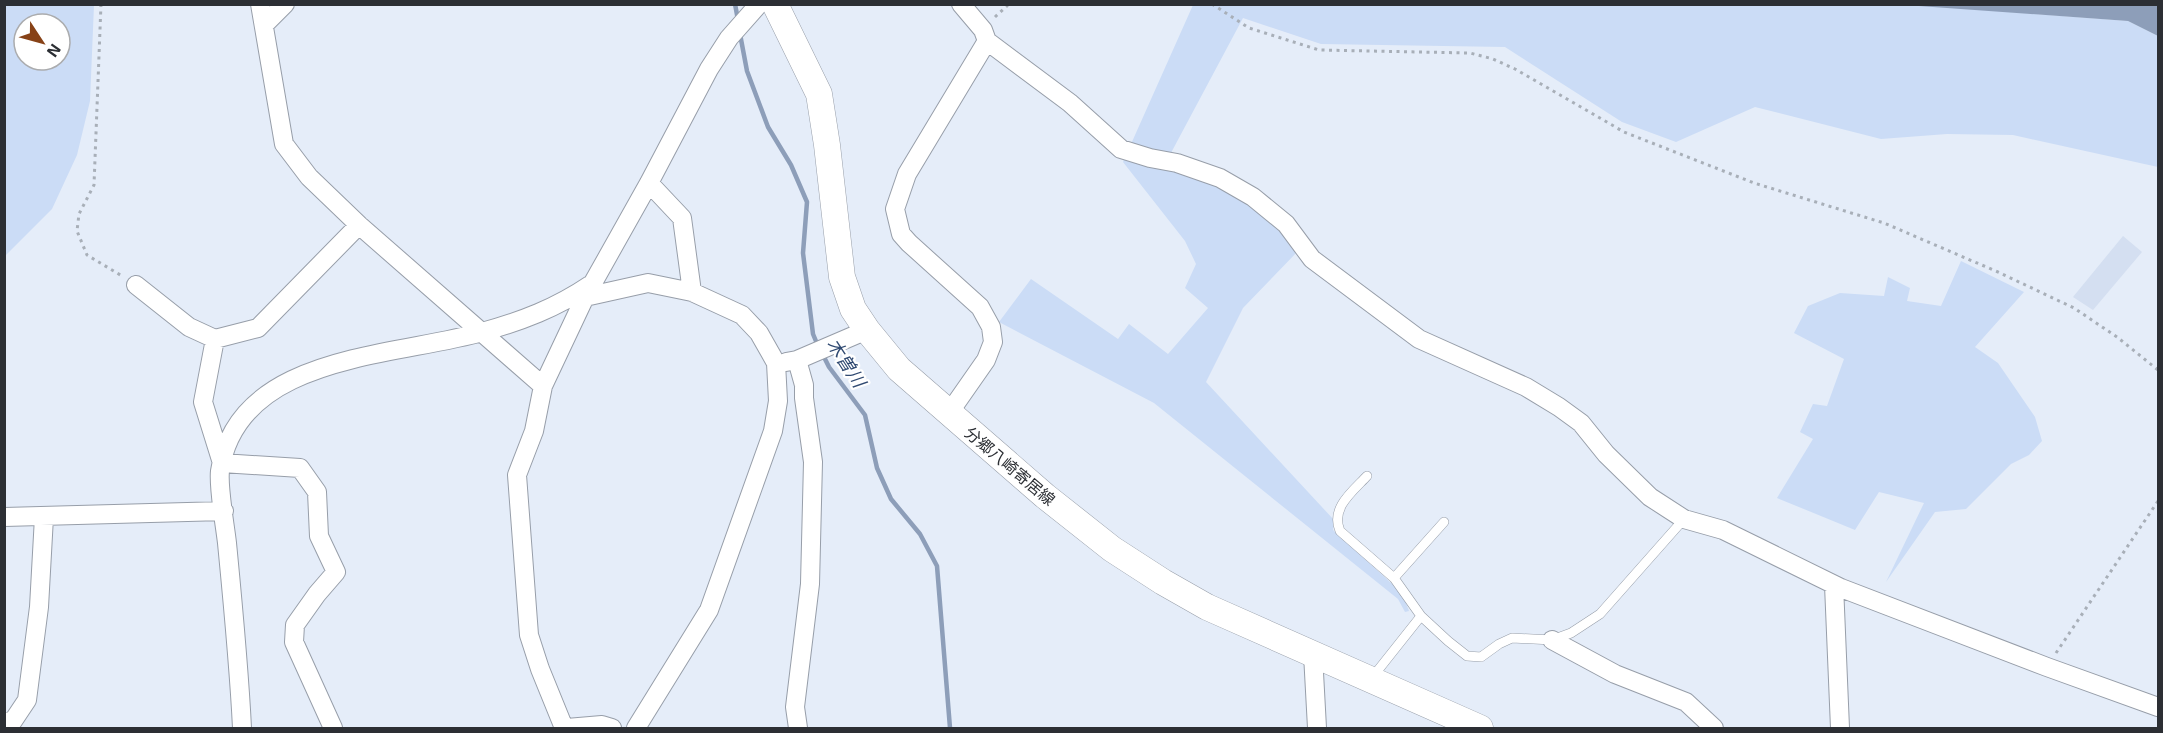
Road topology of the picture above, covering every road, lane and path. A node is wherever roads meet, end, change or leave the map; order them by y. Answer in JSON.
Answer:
{"nodes":[{"id":1,"x":101,"y":4,"type":"edge"},
{"id":2,"x":260,"y":4,"type":"edge"},
{"id":3,"x":285,"y":4,"type":"edge"},
{"id":4,"x":961,"y":4,"type":"edge"},
{"id":5,"x":1212,"y":4,"type":"edge"},
{"id":6,"x":762,"y":7,"type":"edge"},
{"id":7,"x":264,"y":25,"type":"junction"},
{"id":8,"x":987,"y":41,"type":"junction"},
{"id":9,"x":650,"y":183,"type":"junction"},
{"id":10,"x":359,"y":225,"type":"junction"},
{"id":11,"x":136,"y":285,"type":"joint"},
{"id":12,"x":589,"y":290,"type":"junction"},
{"id":13,"x":692,"y":292,"type":"junction"},
{"id":14,"x":867,"y":330,"type":"junction"},
{"id":15,"x":482,"y":332,"type":"junction"},
{"id":16,"x":215,"y":339,"type":"junction"},
{"id":17,"x":802,"y":358,"type":"junction"},
{"id":18,"x":776,"y":363,"type":"junction"},
{"id":19,"x":2158,"y":370,"type":"edge"},
{"id":20,"x":543,"y":386,"type":"junction"},
{"id":21,"x":949,"y":413,"type":"junction"},
{"id":22,"x":222,"y":463,"type":"junction"},
{"id":23,"x":1366,"y":476,"type":"dead end"},
{"id":24,"x":2158,"y":501,"type":"edge"},
{"id":25,"x":224,"y":511,"type":"junction"},
{"id":26,"x":4,"y":517,"type":"edge"},
{"id":27,"x":44,"y":517,"type":"junction"},
{"id":28,"x":1684,"y":519,"type":"junction"},
{"id":29,"x":1444,"y":522,"type":"dead end"},
{"id":30,"x":1394,"y":578,"type":"junction"},
{"id":31,"x":1834,"y":585,"type":"junction"},
{"id":32,"x":1421,"y":616,"type":"junction"},
{"id":33,"x":1552,"y":640,"type":"junction"},
{"id":34,"x":1313,"y":654,"type":"junction"},
{"id":35,"x":2047,"y":667,"type":"junction"},
{"id":36,"x":1369,"y":681,"type":"junction"},
{"id":37,"x":2158,"y":707,"type":"edge"},
{"id":38,"x":1446,"y":721,"type":"edge"},
{"id":39,"x":4,"y":722,"type":"edge"},
{"id":40,"x":242,"y":729,"type":"edge"},
{"id":41,"x":333,"y":729,"type":"edge"},
{"id":42,"x":566,"y":729,"type":"edge"},
{"id":43,"x":612,"y":729,"type":"edge"},
{"id":44,"x":636,"y":729,"type":"edge"},
{"id":45,"x":798,"y":729,"type":"edge"},
{"id":46,"x":1317,"y":729,"type":"edge"},
{"id":47,"x":1480,"y":729,"type":"edge"},
{"id":48,"x":1714,"y":729,"type":"edge"},
{"id":49,"x":1840,"y":729,"type":"edge"}],
"edges":[{"from":1,"to":11,"type":"path"},
{"from":2,"to":7,"type":"street"},
{"from":3,"to":7,"type":"street"},
{"from":4,"to":8,"type":"street"},
{"from":5,"to":19,"type":"path"},
{"from":6,"to":9,"type":"street"},
{"from":6,"to":14,"type":"main road","name":"分郷八崎寄居線"},
{"from":7,"to":10,"type":"street"},
{"from":8,"to":21,"type":"street"},
{"from":8,"to":28,"type":"street"},
{"from":9,"to":12,"type":"street"},
{"from":9,"to":13,"type":"street"},
{"from":10,"to":15,"type":"street"},
{"from":10,"to":16,"type":"street"},
{"from":11,"to":16,"type":"street"},
{"from":12,"to":13,"type":"street"},
{"from":12,"to":15,"type":"street"},
{"from":12,"to":20,"type":"street"},
{"from":13,"to":18,"type":"street"},
{"from":14,"to":17,"type":"street"},
{"from":14,"to":21,"type":"main road","name":"分郷八崎寄居線"},
{"from":15,"to":20,"type":"street"},
{"from":15,"to":22,"type":"street"},
{"from":16,"to":22,"type":"street"},
{"from":17,"to":18,"type":"street"},
{"from":17,"to":45,"type":"street"},
{"from":18,"to":44,"type":"street"},
{"from":20,"to":42,"type":"street"},
{"from":21,"to":34,"type":"main road","name":"分郷八崎寄居線"},
{"from":22,"to":25,"type":"street"},
{"from":22,"to":41,"type":"street"},
{"from":23,"to":30,"type":"lane"},
{"from":24,"to":35,"type":"path"},
{"from":25,"to":27,"type":"street"},
{"from":25,"to":40,"type":"street"},
{"from":26,"to":27,"type":"street"},
{"from":27,"to":39,"type":"street"},
{"from":28,"to":31,"type":"street"},
{"from":28,"to":33,"type":"lane"},
{"from":29,"to":30,"type":"lane"},
{"from":30,"to":32,"type":"lane"},
{"from":31,"to":35,"type":"street"},
{"from":31,"to":49,"type":"street"},
{"from":32,"to":33,"type":"lane"},
{"from":32,"to":36,"type":"lane"},
{"from":33,"to":48,"type":"street"},
{"from":34,"to":36,"type":"main road","name":"分郷八崎寄居線"},
{"from":34,"to":46,"type":"street"},
{"from":35,"to":37,"type":"street"},
{"from":36,"to":38,"type":"main road","name":"分郷八崎寄居線"},
{"from":38,"to":47,"type":"main road","name":"分郷八崎寄居線"},
{"from":42,"to":43,"type":"street"}]}
